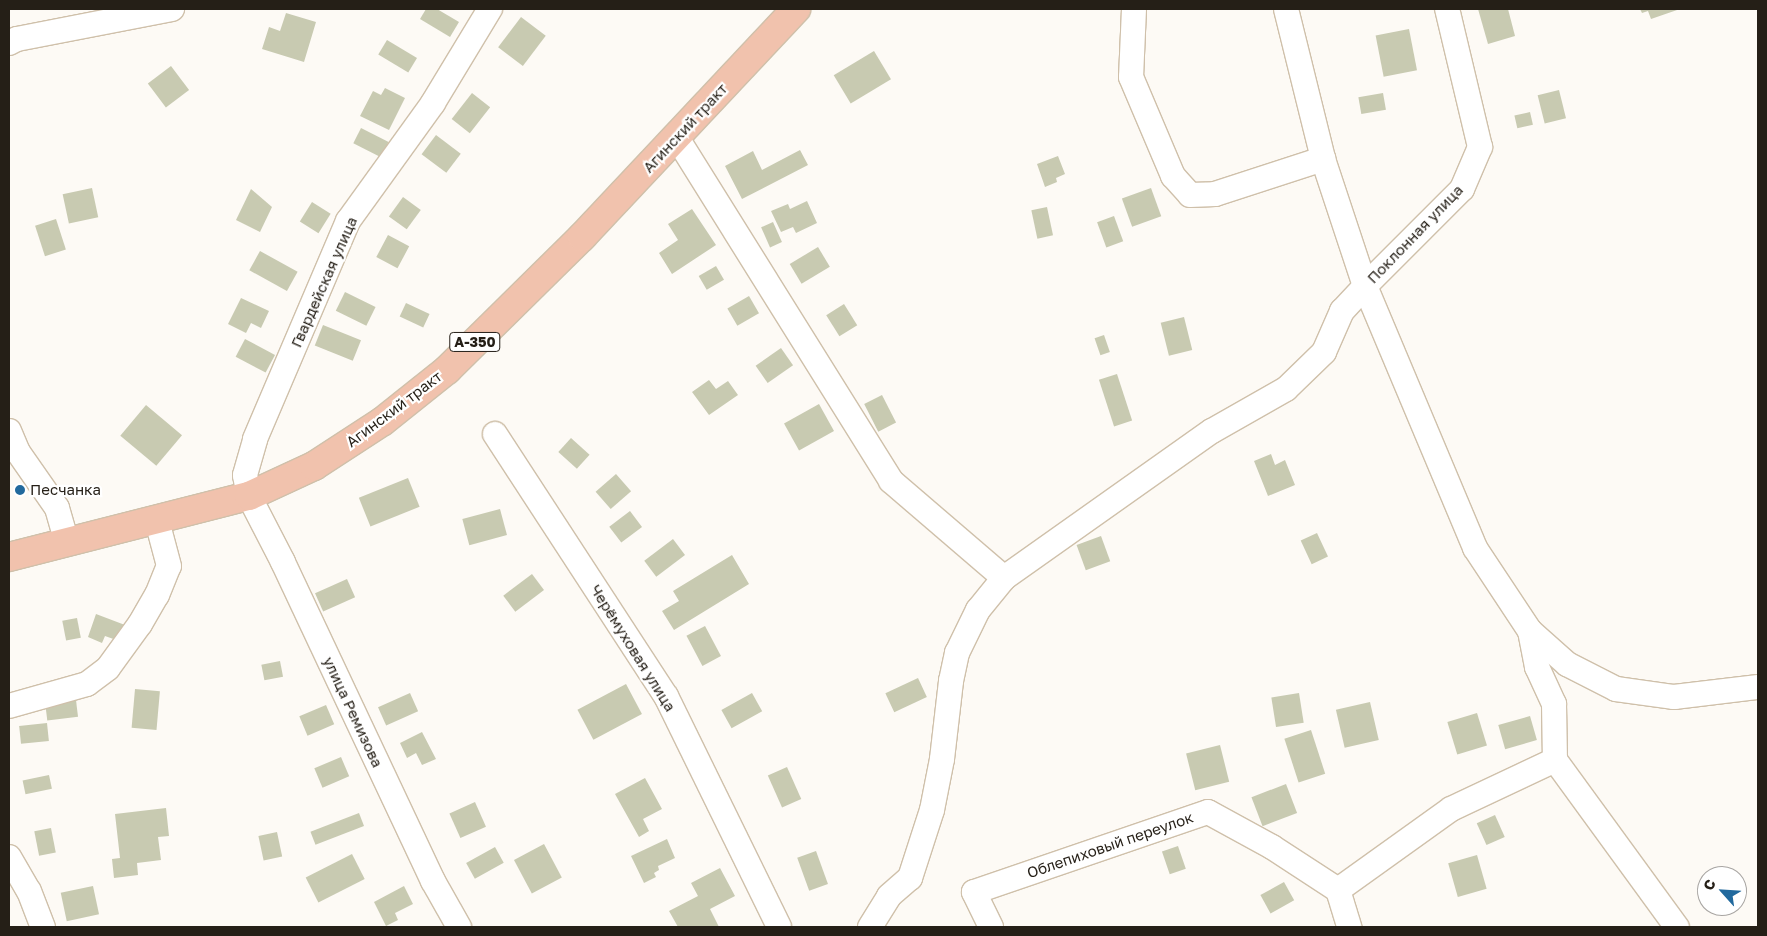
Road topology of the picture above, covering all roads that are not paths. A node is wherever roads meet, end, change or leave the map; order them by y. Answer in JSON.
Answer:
{"nodes":[{"id":1,"x":172,"y":9,"type":"edge"},
{"id":2,"x":490,"y":9,"type":"edge"},
{"id":3,"x":796,"y":9,"type":"edge"},
{"id":4,"x":1134,"y":9,"type":"edge"},
{"id":5,"x":1286,"y":9,"type":"edge"},
{"id":6,"x":1447,"y":9,"type":"edge"},
{"id":7,"x":9,"y":43,"type":"edge"},
{"id":8,"x":677,"y":138,"type":"junction"},
{"id":9,"x":1323,"y":159,"type":"junction"},
{"id":10,"x":1365,"y":286,"type":"junction"},
{"id":11,"x":9,"y":431,"type":"edge"},
{"id":12,"x":495,"y":434,"type":"dead end"},
{"id":13,"x":249,"y":496,"type":"junction"},
{"id":14,"x":157,"y":521,"type":"junction"},
{"id":15,"x":67,"y":542,"type":"junction"},
{"id":16,"x":9,"y":557,"type":"edge"},
{"id":17,"x":1004,"y":578,"type":"junction"},
{"id":18,"x":1530,"y":631,"type":"junction"},
{"id":19,"x":1758,"y":687,"type":"edge"},
{"id":20,"x":9,"y":706,"type":"edge"},
{"id":21,"x":1555,"y":760,"type":"junction"},
{"id":22,"x":9,"y":857,"type":"edge"},
{"id":23,"x":1338,"y":890,"type":"junction"},
{"id":24,"x":43,"y":927,"type":"edge"},
{"id":25,"x":460,"y":927,"type":"edge"},
{"id":26,"x":779,"y":927,"type":"edge"},
{"id":27,"x":870,"y":927,"type":"edge"},
{"id":28,"x":991,"y":927,"type":"edge"},
{"id":29,"x":1348,"y":927,"type":"edge"},
{"id":30,"x":1677,"y":927,"type":"edge"}],
"edges":[{"from":1,"to":7,"type":"street"},
{"from":2,"to":13,"type":"street","name":"Гвардейская улица"},
{"from":3,"to":8,"type":"highway","name":"Агинский тракт","number":"А-350"},
{"from":4,"to":9,"type":"street"},
{"from":5,"to":9,"type":"street"},
{"from":6,"to":10,"type":"street","name":"Поклонная улица"},
{"from":8,"to":13,"type":"highway","name":"Агинский тракт","number":"А-350"},
{"from":8,"to":17,"type":"street"},
{"from":9,"to":10,"type":"street"},
{"from":10,"to":17,"type":"street","name":"Поклонная улица"},
{"from":10,"to":18,"type":"street"},
{"from":11,"to":15,"type":"street"},
{"from":12,"to":26,"type":"street","name":"Черёмуховая улица"},
{"from":13,"to":14,"type":"highway","name":"Агинский тракт","number":"А-350"},
{"from":13,"to":25,"type":"street","name":"улица Ремизова"},
{"from":14,"to":15,"type":"highway","name":"Агинский тракт","number":"А-350"},
{"from":14,"to":20,"type":"street"},
{"from":15,"to":16,"type":"highway","name":"Агинский тракт","number":"А-350"},
{"from":17,"to":27,"type":"street","name":"Поклонная улица"},
{"from":18,"to":19,"type":"street"},
{"from":18,"to":21,"type":"street"},
{"from":21,"to":23,"type":"street"},
{"from":21,"to":30,"type":"street"},
{"from":22,"to":24,"type":"street"},
{"from":23,"to":28,"type":"street","name":"Облепиховый переулок"},
{"from":23,"to":29,"type":"street"}]}
